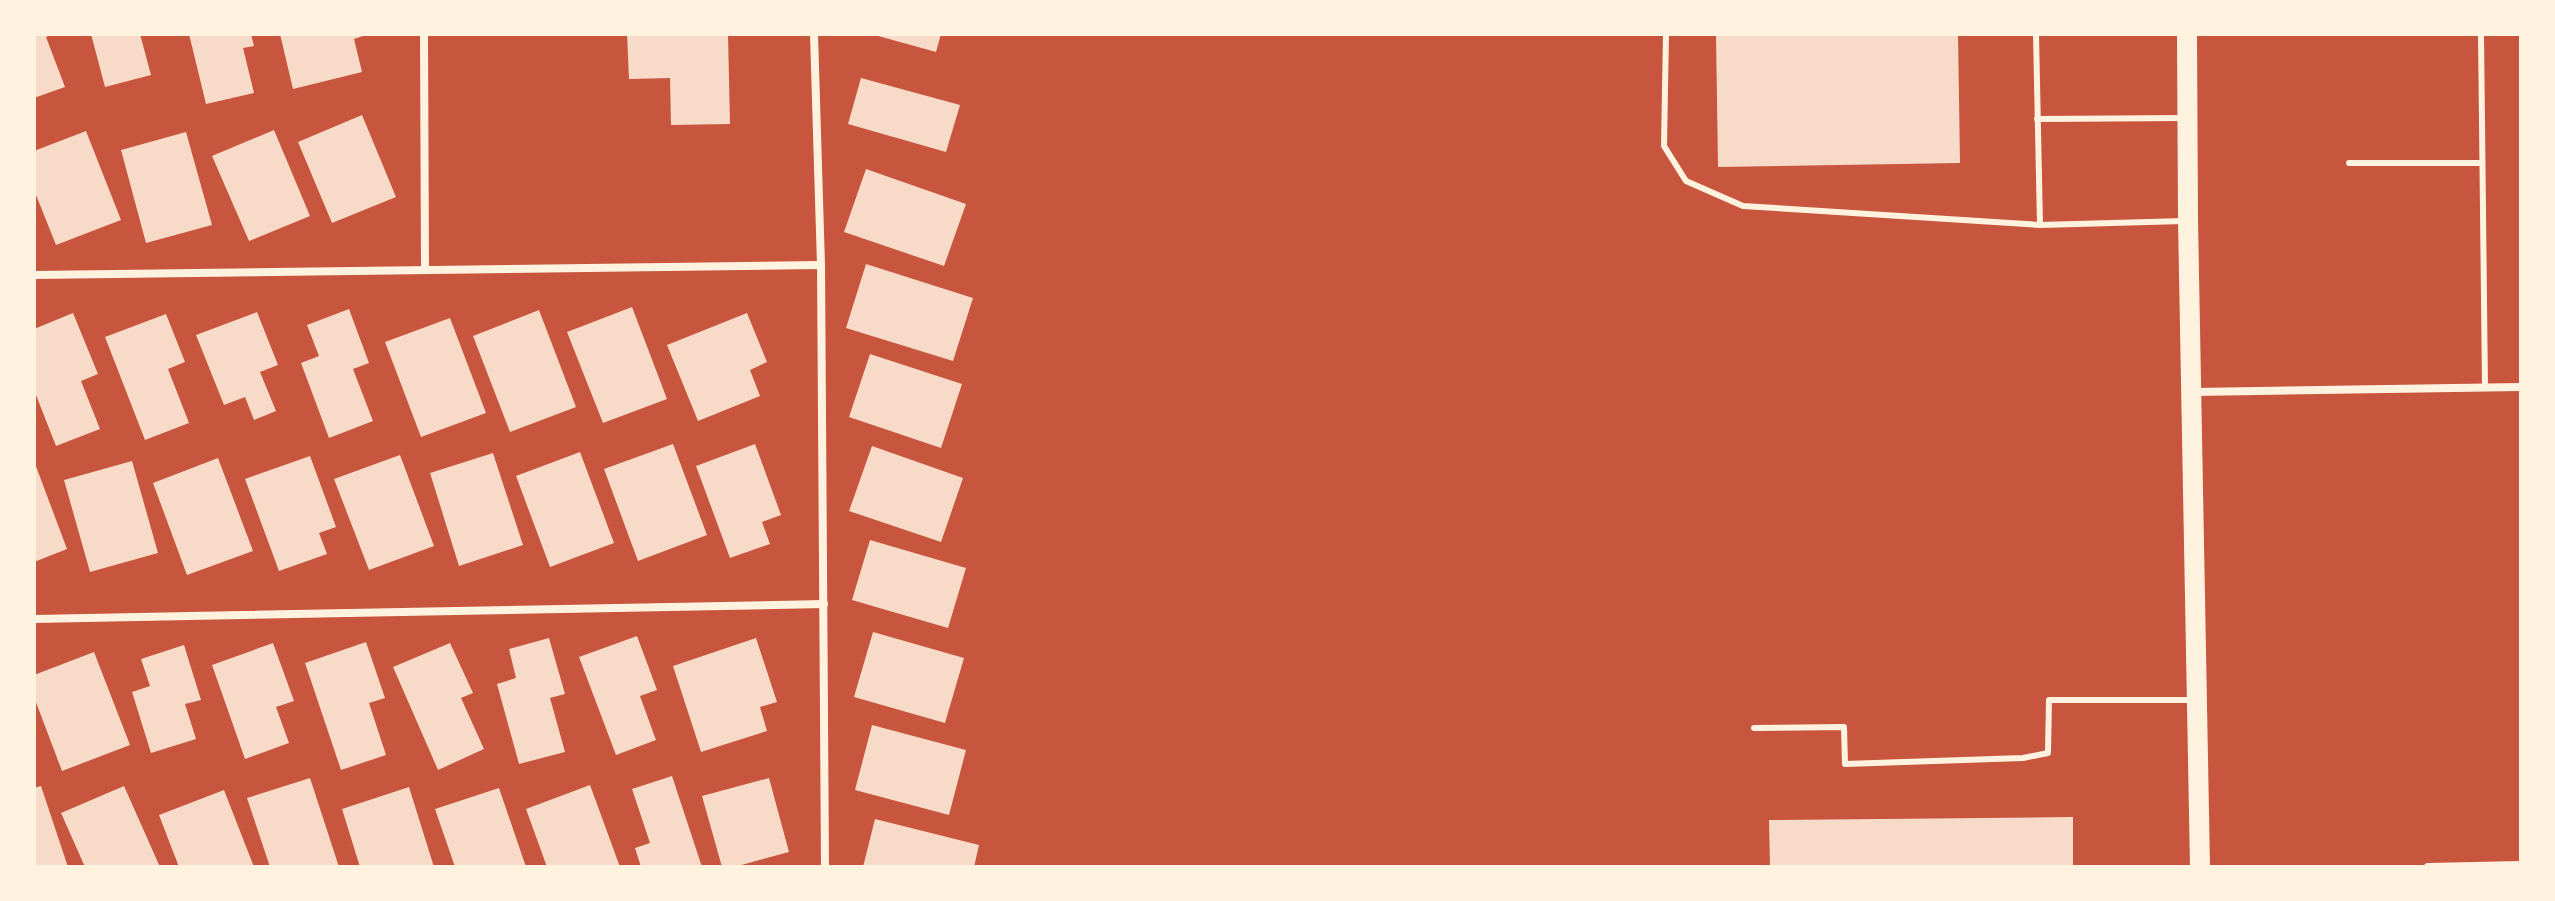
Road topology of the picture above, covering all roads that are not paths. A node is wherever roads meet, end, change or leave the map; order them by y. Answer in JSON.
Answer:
{"nodes":[{"id":1,"x":424,"y":34,"type":"edge"},
{"id":2,"x":814,"y":34,"type":"edge"},
{"id":3,"x":1666,"y":34,"type":"edge"},
{"id":4,"x":2036,"y":34,"type":"edge"},
{"id":5,"x":2187,"y":34,"type":"edge"},
{"id":6,"x":2481,"y":34,"type":"edge"},
{"id":7,"x":2188,"y":118,"type":"junction"},
{"id":8,"x":2037,"y":119,"type":"junction"},
{"id":9,"x":2349,"y":163,"type":"dead end"},
{"id":10,"x":2482,"y":163,"type":"junction"},
{"id":11,"x":2188,"y":220,"type":"junction"},
{"id":12,"x":2040,"y":225,"type":"junction"},
{"id":13,"x":821,"y":265,"type":"junction"},
{"id":14,"x":425,"y":270,"type":"junction"},
{"id":15,"x":34,"y":275,"type":"edge"},
{"id":16,"x":2521,"y":387,"type":"edge"},
{"id":17,"x":2485,"y":388,"type":"junction"},
{"id":18,"x":2192,"y":392,"type":"junction"},
{"id":19,"x":824,"y":604,"type":"junction"},
{"id":20,"x":34,"y":619,"type":"edge"},
{"id":21,"x":2198,"y":700,"type":"junction"},
{"id":22,"x":1754,"y":728,"type":"dead end"},
{"id":23,"x":2521,"y":865,"type":"edge"},
{"id":24,"x":825,"y":867,"type":"edge"},
{"id":25,"x":2200,"y":867,"type":"edge"},
{"id":26,"x":2428,"y":867,"type":"edge"}],
"edges":[{"from":1,"to":14,"type":"street"},
{"from":2,"to":13,"type":"street"},
{"from":3,"to":12,"type":"lane"},
{"from":4,"to":8,"type":"lane"},
{"from":5,"to":7,"type":"main road"},
{"from":6,"to":10,"type":"lane"},
{"from":7,"to":8,"type":"lane"},
{"from":7,"to":11,"type":"main road"},
{"from":8,"to":12,"type":"lane"},
{"from":9,"to":10,"type":"lane"},
{"from":10,"to":17,"type":"lane"},
{"from":11,"to":12,"type":"lane"},
{"from":11,"to":18,"type":"main road"},
{"from":13,"to":14,"type":"street"},
{"from":13,"to":19,"type":"street"},
{"from":14,"to":15,"type":"street"},
{"from":16,"to":17,"type":"street"},
{"from":17,"to":18,"type":"street"},
{"from":18,"to":21,"type":"main road"},
{"from":19,"to":20,"type":"street"},
{"from":19,"to":24,"type":"street"},
{"from":21,"to":22,"type":"lane"},
{"from":21,"to":25,"type":"main road"},
{"from":23,"to":26,"type":"street"}]}
